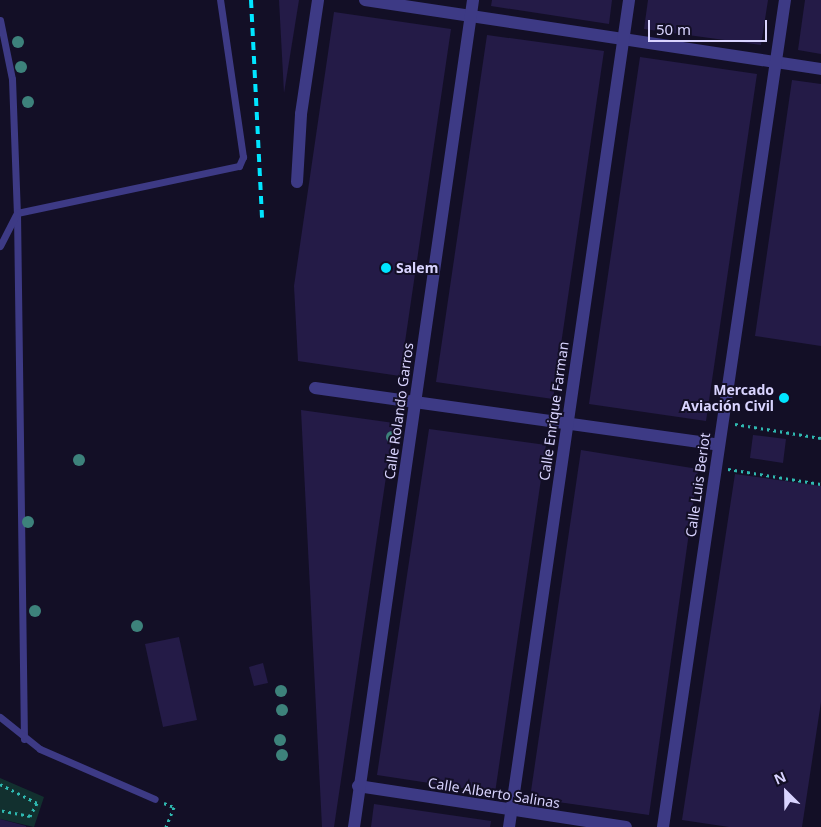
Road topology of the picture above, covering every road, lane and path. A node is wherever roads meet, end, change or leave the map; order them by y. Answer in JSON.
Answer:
{"nodes":[{"id":1,"x":220,"y":0,"type":"edge"},
{"id":2,"x":318,"y":0,"type":"edge"},
{"id":3,"x":365,"y":0,"type":"edge"},
{"id":4,"x":473,"y":0,"type":"edge"},
{"id":5,"x":629,"y":0,"type":"edge"},
{"id":6,"x":785,"y":0,"type":"edge"},
{"id":7,"x":471,"y":16,"type":"junction"},
{"id":8,"x":0,"y":20,"type":"edge"},
{"id":9,"x":622,"y":39,"type":"junction"},
{"id":10,"x":776,"y":62,"type":"junction"},
{"id":11,"x":821,"y":69,"type":"edge"},
{"id":12,"x":297,"y":182,"type":"dead end"},
{"id":13,"x":17,"y":213,"type":"junction"},
{"id":14,"x":0,"y":246,"type":"edge"},
{"id":15,"x":315,"y":388,"type":"dead end"},
{"id":16,"x":416,"y":402,"type":"junction"},
{"id":17,"x":722,"y":422,"type":"junction"},
{"id":18,"x":568,"y":424,"type":"junction"},
{"id":19,"x":821,"y":438,"type":"edge"},
{"id":20,"x":718,"y":445,"type":"junction"},
{"id":21,"x":715,"y":467,"type":"junction"},
{"id":22,"x":821,"y":484,"type":"edge"},
{"id":23,"x":0,"y":716,"type":"edge"},
{"id":24,"x":24,"y":739,"type":"junction"},
{"id":25,"x":0,"y":784,"type":"edge"},
{"id":26,"x":358,"y":786,"type":"junction"},
{"id":27,"x":155,"y":799,"type":"dead end"},
{"id":28,"x":174,"y":807,"type":"dead end"},
{"id":29,"x":0,"y":810,"type":"edge"},
{"id":30,"x":511,"y":811,"type":"junction"},
{"id":31,"x":166,"y":827,"type":"edge"},
{"id":32,"x":354,"y":827,"type":"edge"},
{"id":33,"x":509,"y":827,"type":"edge"},
{"id":34,"x":626,"y":827,"type":"edge"},
{"id":35,"x":662,"y":827,"type":"edge"}],
"edges":[{"from":1,"to":13,"type":"lane"},
{"from":2,"to":12,"type":"street"},
{"from":3,"to":7,"type":"street"},
{"from":4,"to":7,"type":"street","name":"Calle Rolando Garros"},
{"from":5,"to":9,"type":"street","name":"Calle Enrique Farman"},
{"from":6,"to":10,"type":"street","name":"Calle Luis Beriot"},
{"from":7,"to":9,"type":"street"},
{"from":7,"to":16,"type":"street","name":"Calle Rolando Garros"},
{"from":8,"to":13,"type":"lane"},
{"from":9,"to":10,"type":"street"},
{"from":9,"to":18,"type":"street","name":"Calle Enrique Farman"},
{"from":10,"to":11,"type":"street"},
{"from":10,"to":17,"type":"street","name":"Calle Luis Beriot"},
{"from":13,"to":14,"type":"lane"},
{"from":13,"to":24,"type":"lane"},
{"from":15,"to":16,"type":"street"},
{"from":16,"to":18,"type":"street"},
{"from":16,"to":26,"type":"street","name":"Calle Rolando Garros"},
{"from":17,"to":19,"type":"path"},
{"from":17,"to":20,"type":"street","name":"Calle Luis Beriot"},
{"from":18,"to":20,"type":"street"},
{"from":18,"to":30,"type":"street","name":"Calle Enrique Farman"},
{"from":20,"to":21,"type":"street","name":"Calle Luis Beriot"},
{"from":21,"to":22,"type":"path"},
{"from":21,"to":35,"type":"street","name":"Calle Luis Beriot"},
{"from":23,"to":24,"type":"lane"},
{"from":24,"to":27,"type":"lane"},
{"from":25,"to":29,"type":"path"},
{"from":26,"to":30,"type":"street","name":"Calle Alberto Salinas"},
{"from":26,"to":32,"type":"street","name":"Calle Rolando Garros"},
{"from":28,"to":31,"type":"path"},
{"from":30,"to":33,"type":"street","name":"Calle Enrique Farman"},
{"from":30,"to":34,"type":"street","name":"Calle Alberto Salinas"}]}
